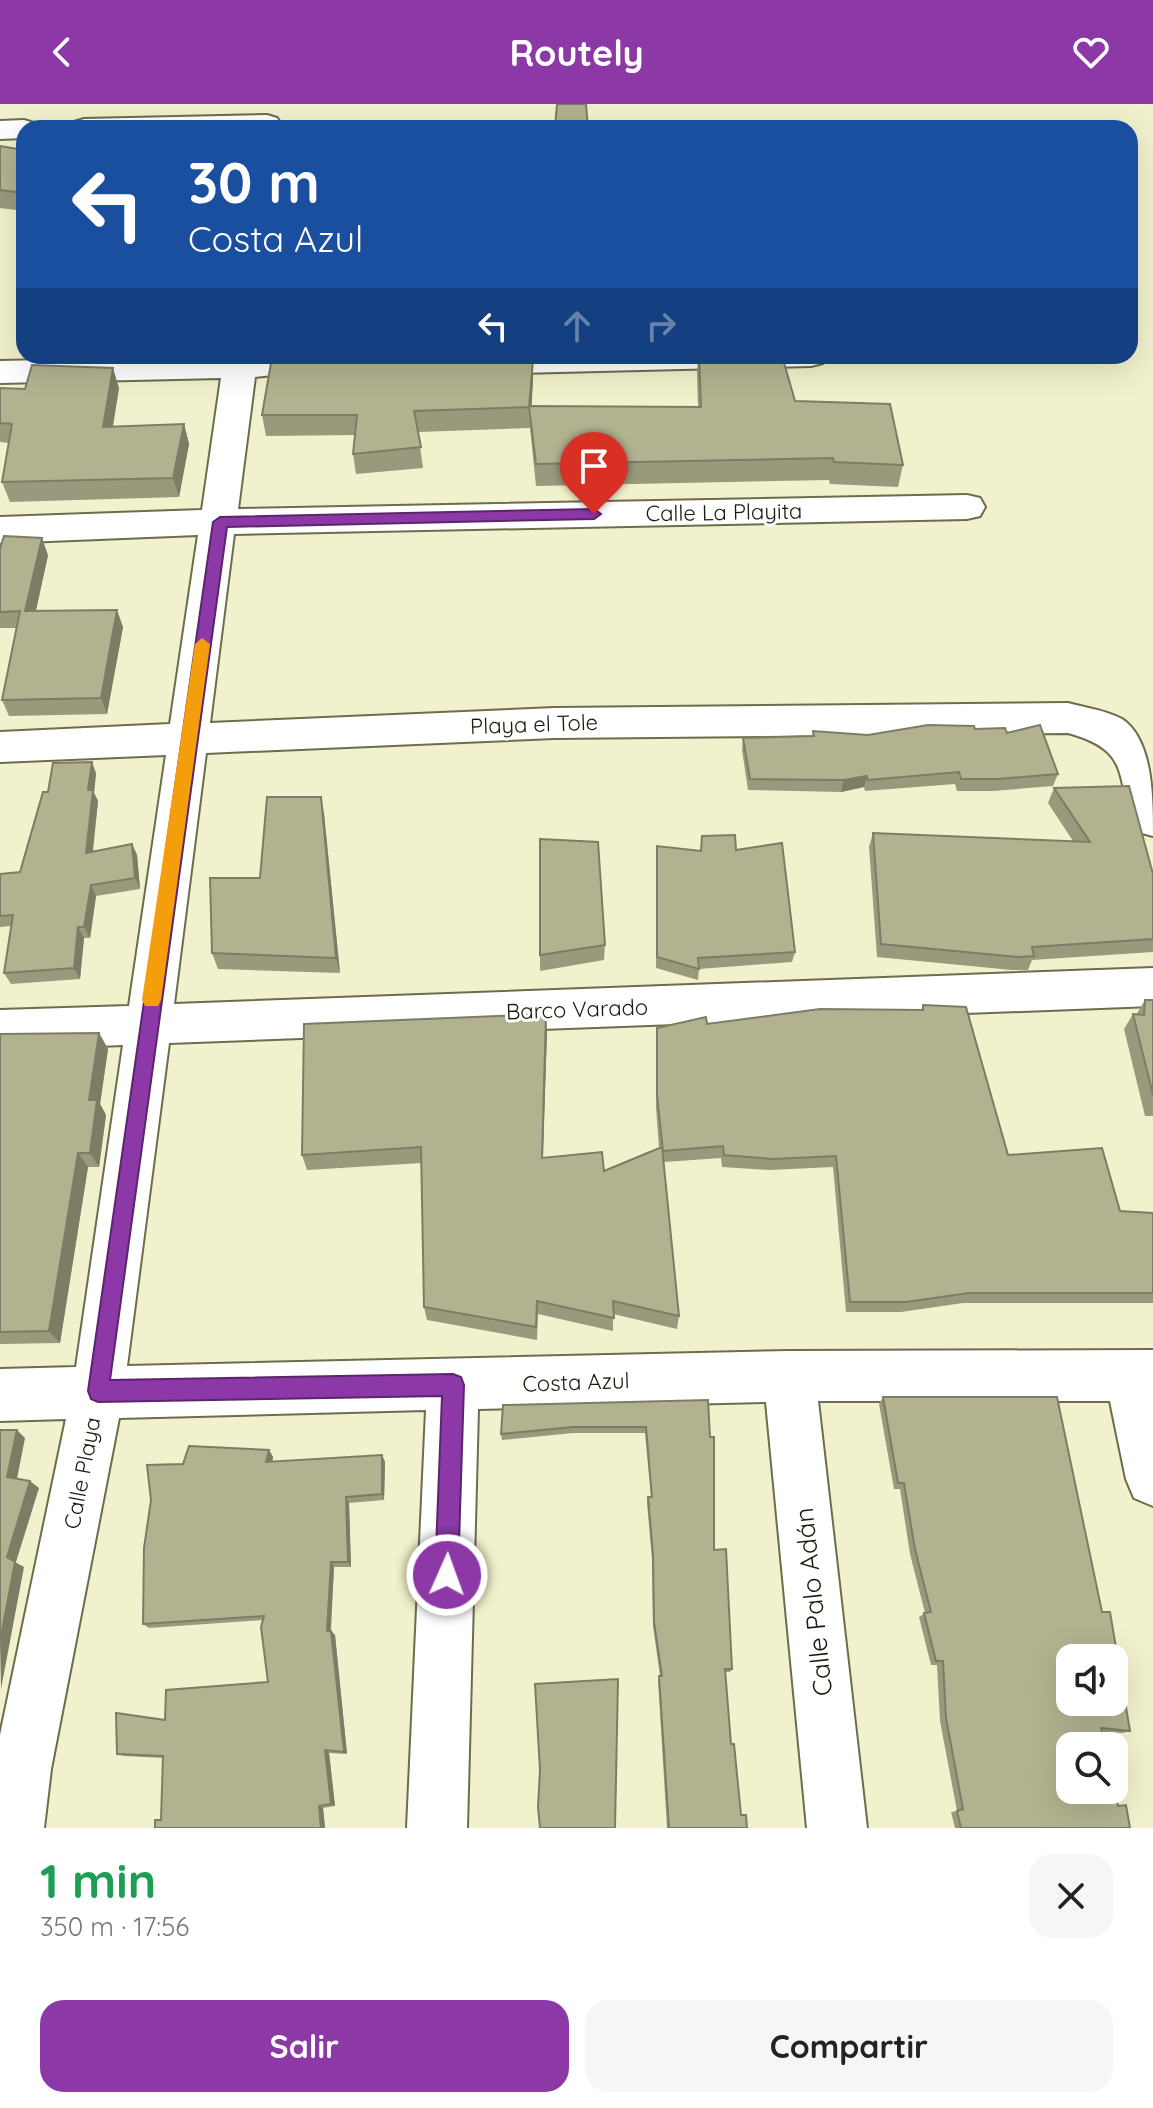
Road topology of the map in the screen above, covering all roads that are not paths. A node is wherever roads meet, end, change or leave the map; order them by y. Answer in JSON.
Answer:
{"nodes":[{"id":1,"x":268,"y":119,"type":"edge"},
{"id":2,"x":248,"y":120,"type":"edge"},
{"id":3,"x":175,"y":364,"type":"edge"},
{"id":4,"x":241,"y":364,"type":"edge"},
{"id":5,"x":286,"y":364,"type":"edge"},
{"id":6,"x":301,"y":365,"type":"edge"},
{"id":7,"x":0,"y":372,"type":"edge"},
{"id":8,"x":967,"y":507,"type":"dead end"},
{"id":9,"x":220,"y":522,"type":"junction"},
{"id":10,"x":0,"y":530,"type":"edge"},
{"id":11,"x":188,"y":737,"type":"junction"},
{"id":12,"x":0,"y":747,"type":"edge"},
{"id":13,"x":1153,"y":820,"type":"edge"},
{"id":14,"x":1153,"y":987,"type":"edge"},
{"id":15,"x":148,"y":1026,"type":"junction"},
{"id":16,"x":0,"y":1030,"type":"edge"},
{"id":17,"x":1141,"y":1375,"type":"edge"},
{"id":18,"x":789,"y":1376,"type":"junction"},
{"id":19,"x":453,"y":1385,"type":"junction"},
{"id":20,"x":98,"y":1391,"type":"junction"},
{"id":21,"x":0,"y":1395,"type":"edge"},
{"id":22,"x":1153,"y":1479,"type":"edge"},
{"id":23,"x":11,"y":1769,"type":"edge"},
{"id":24,"x":14,"y":1828,"type":"edge"},
{"id":25,"x":437,"y":1828,"type":"edge"},
{"id":26,"x":837,"y":1828,"type":"edge"}],
"edges":[{"from":1,"to":2,"type":"street"},
{"from":3,"to":7,"type":"street"},
{"from":4,"to":9,"type":"street","name":"Calle Playa"},
{"from":5,"to":6,"type":"street"},
{"from":8,"to":9,"type":"street","name":"Calle La Playita"},
{"from":9,"to":10,"type":"street","name":"Calle La Playita"},
{"from":9,"to":11,"type":"street","name":"Calle Playa"},
{"from":11,"to":12,"type":"street","name":"Playa el Tole"},
{"from":11,"to":13,"type":"street","name":"Playa el Tole"},
{"from":11,"to":15,"type":"street","name":"Calle Playa"},
{"from":14,"to":15,"type":"street","name":"Barco Varado"},
{"from":15,"to":16,"type":"street","name":"Barco Varado"},
{"from":15,"to":20,"type":"street","name":"Calle Playa"},
{"from":17,"to":18,"type":"street","name":"Costa Azul"},
{"from":17,"to":22,"type":"street"},
{"from":18,"to":19,"type":"street","name":"Costa Azul"},
{"from":18,"to":26,"type":"street","name":"Calle Palo Adán"},
{"from":19,"to":20,"type":"street","name":"Costa Azul"},
{"from":19,"to":25,"type":"street"},
{"from":20,"to":21,"type":"street","name":"Costa Azul"},
{"from":20,"to":23,"type":"street","name":"Calle Playa"},
{"from":23,"to":24,"type":"street","name":"Calle Playa"}]}
